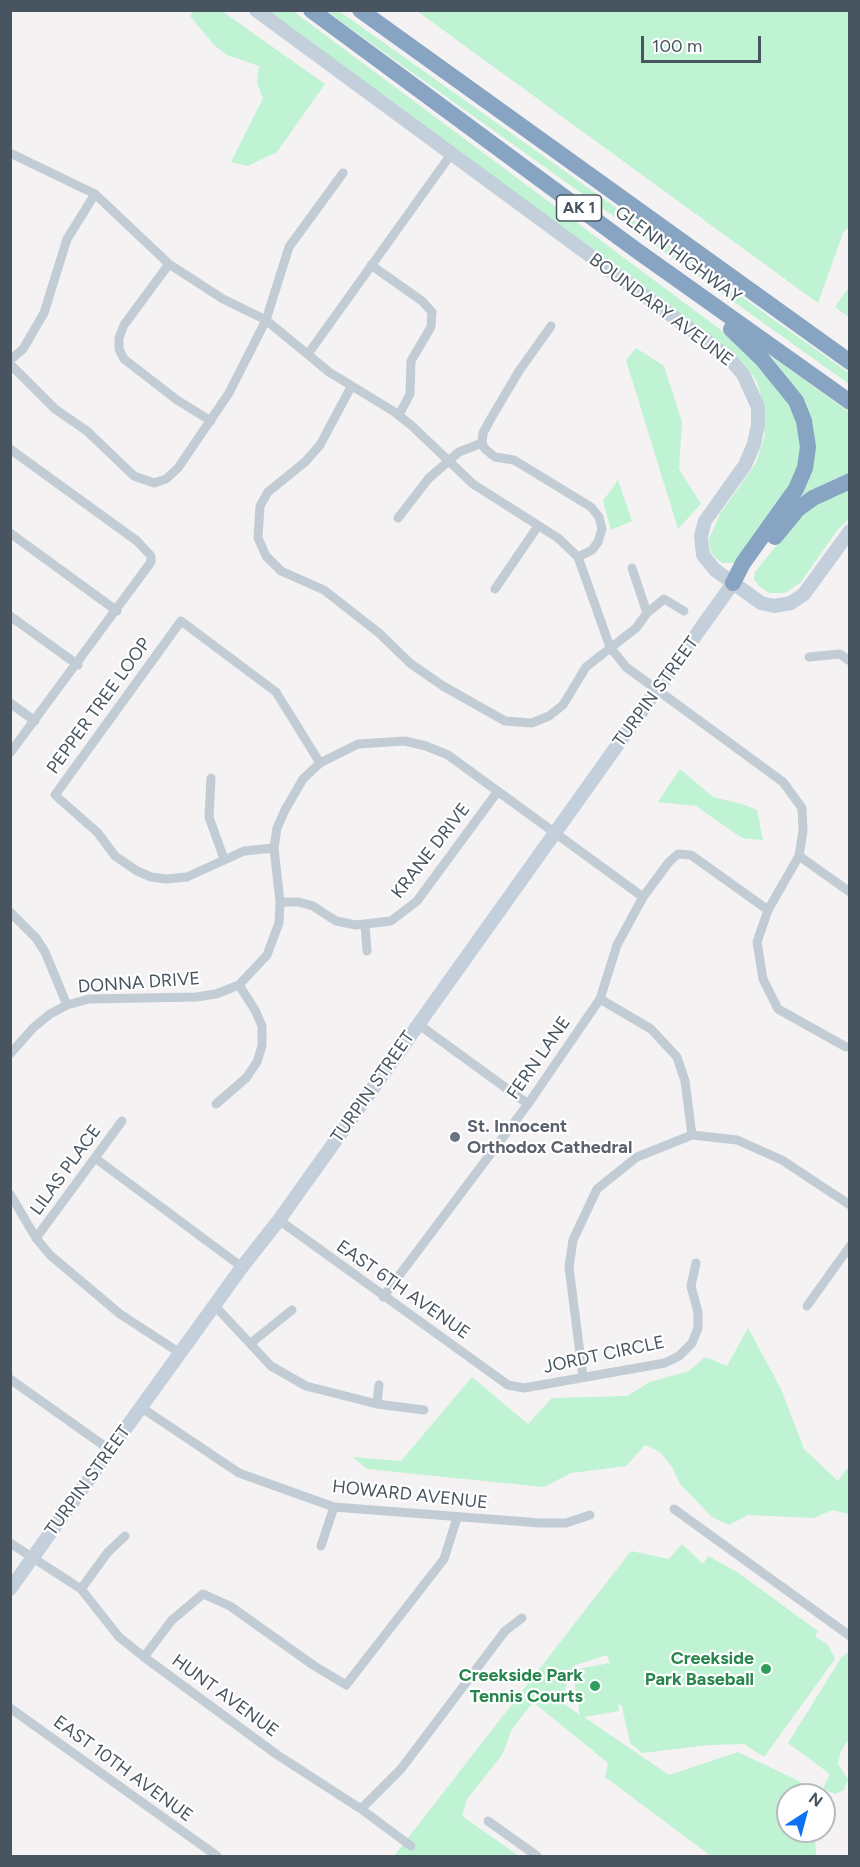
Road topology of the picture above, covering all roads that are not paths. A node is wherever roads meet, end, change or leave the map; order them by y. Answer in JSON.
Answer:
{"nodes":[{"id":1,"x":256,"y":10,"type":"edge"},
{"id":2,"x":311,"y":10,"type":"edge"},
{"id":3,"x":360,"y":10,"type":"edge"},
{"id":4,"x":10,"y":153,"type":"edge"},
{"id":5,"x":452,"y":153,"type":"junction"},
{"id":6,"x":343,"y":173,"type":"dead end"},
{"id":7,"x":95,"y":194,"type":"junction"},
{"id":8,"x":636,"y":250,"type":"junction"},
{"id":9,"x":169,"y":264,"type":"junction"},
{"id":10,"x":371,"y":265,"type":"junction"},
{"id":11,"x":266,"y":320,"type":"junction"},
{"id":12,"x":551,"y":326,"type":"dead end"},
{"id":13,"x":308,"y":354,"type":"junction"},
{"id":14,"x":10,"y":362,"type":"edge"},
{"id":15,"x":849,"y":362,"type":"edge"},
{"id":16,"x":351,"y":387,"type":"junction"},
{"id":17,"x":849,"y":402,"type":"edge"},
{"id":18,"x":399,"y":415,"type":"junction"},
{"id":19,"x":211,"y":421,"type":"junction"},
{"id":20,"x":482,"y":442,"type":"junction"},
{"id":21,"x":10,"y":449,"type":"edge"},
{"id":22,"x":448,"y":462,"type":"junction"},
{"id":23,"x":849,"y":481,"type":"edge"},
{"id":24,"x":398,"y":518,"type":"dead end"},
{"id":25,"x":538,"y":526,"type":"junction"},
{"id":26,"x":849,"y":531,"type":"edge"},
{"id":27,"x":10,"y":533,"type":"edge"},
{"id":28,"x":578,"y":557,"type":"junction"},
{"id":29,"x":632,"y":568,"type":"dead end"},
{"id":30,"x":733,"y":583,"type":"junction"},
{"id":31,"x":495,"y":589,"type":"dead end"},
{"id":32,"x":117,"y":611,"type":"junction"},
{"id":33,"x":684,"y":611,"type":"dead end"},
{"id":34,"x":647,"y":613,"type":"junction"},
{"id":35,"x":10,"y":616,"type":"edge"},
{"id":36,"x":610,"y":646,"type":"junction"},
{"id":37,"x":809,"y":657,"type":"dead end"},
{"id":38,"x":849,"y":661,"type":"edge"},
{"id":39,"x":78,"y":665,"type":"junction"},
{"id":40,"x":658,"y":691,"type":"junction"},
{"id":41,"x":10,"y":703,"type":"edge"},
{"id":42,"x":35,"y":721,"type":"junction"},
{"id":43,"x":10,"y":753,"type":"edge"},
{"id":44,"x":320,"y":763,"type":"junction"},
{"id":45,"x":212,"y":778,"type":"dead end"},
{"id":46,"x":498,"y":791,"type":"junction"},
{"id":47,"x":555,"y":831,"type":"junction"},
{"id":48,"x":274,"y":848,"type":"junction"},
{"id":49,"x":799,"y":856,"type":"junction"},
{"id":50,"x":224,"y":859,"type":"junction"},
{"id":51,"x":849,"y":892,"type":"edge"},
{"id":52,"x":643,"y":897,"type":"junction"},
{"id":53,"x":280,"y":902,"type":"junction"},
{"id":54,"x":768,"y":909,"type":"junction"},
{"id":55,"x":10,"y":912,"type":"edge"},
{"id":56,"x":365,"y":925,"type":"junction"},
{"id":57,"x":367,"y":951,"type":"dead end"},
{"id":58,"x":238,"y":985,"type":"junction"},
{"id":59,"x":600,"y":999,"type":"junction"},
{"id":60,"x":67,"y":1005,"type":"junction"},
{"id":61,"x":418,"y":1024,"type":"junction"},
{"id":62,"x":846,"y":1047,"type":"dead end"},
{"id":63,"x":10,"y":1054,"type":"edge"},
{"id":64,"x":216,"y":1104,"type":"dead end"},
{"id":65,"x":528,"y":1104,"type":"junction"},
{"id":66,"x":122,"y":1121,"type":"dead end"},
{"id":67,"x":692,"y":1135,"type":"junction"},
{"id":68,"x":95,"y":1158,"type":"junction"},
{"id":69,"x":10,"y":1194,"type":"edge"},
{"id":70,"x":849,"y":1205,"type":"edge"},
{"id":71,"x":279,"y":1220,"type":"junction"},
{"id":72,"x":36,"y":1238,"type":"junction"},
{"id":73,"x":849,"y":1246,"type":"edge"},
{"id":74,"x":696,"y":1263,"type":"dead end"},
{"id":75,"x":242,"y":1266,"type":"junction"},
{"id":76,"x":383,"y":1298,"type":"junction"},
{"id":77,"x":215,"y":1306,"type":"junction"},
{"id":78,"x":807,"y":1306,"type":"dead end"},
{"id":79,"x":292,"y":1310,"type":"dead end"},
{"id":80,"x":251,"y":1343,"type":"junction"},
{"id":81,"x":180,"y":1353,"type":"junction"},
{"id":82,"x":583,"y":1377,"type":"junction"},
{"id":83,"x":10,"y":1379,"type":"edge"},
{"id":84,"x":380,"y":1385,"type":"dead end"},
{"id":85,"x":508,"y":1385,"type":"joint"},
{"id":86,"x":377,"y":1404,"type":"junction"},
{"id":87,"x":142,"y":1408,"type":"junction"},
{"id":88,"x":424,"y":1410,"type":"dead end"},
{"id":89,"x":110,"y":1450,"type":"junction"},
{"id":90,"x":334,"y":1508,"type":"junction"},
{"id":91,"x":674,"y":1509,"type":"dead end"},
{"id":92,"x":590,"y":1515,"type":"dead end"},
{"id":93,"x":457,"y":1518,"type":"junction"},
{"id":94,"x":125,"y":1536,"type":"dead end"},
{"id":95,"x":10,"y":1543,"type":"edge"},
{"id":96,"x":321,"y":1546,"type":"dead end"},
{"id":97,"x":33,"y":1559,"type":"junction"},
{"id":98,"x":10,"y":1589,"type":"edge"},
{"id":99,"x":81,"y":1589,"type":"junction"},
{"id":100,"x":522,"y":1618,"type":"dead end"},
{"id":101,"x":849,"y":1636,"type":"edge"},
{"id":102,"x":144,"y":1657,"type":"junction"},
{"id":103,"x":10,"y":1708,"type":"edge"},
{"id":104,"x":361,"y":1809,"type":"junction"},
{"id":105,"x":488,"y":1821,"type":"dead end"},
{"id":106,"x":411,"y":1846,"type":"dead end"},
{"id":107,"x":216,"y":1857,"type":"edge"},
{"id":108,"x":537,"y":1857,"type":"edge"}],
"edges":[{"from":1,"to":5,"type":"street","name":"BOUNDARY AVEUNE"},
{"from":2,"to":8,"type":"highway","name":"GLENN HIGHWAY","number":"AK 1"},
{"from":3,"to":15,"type":"highway","name":"GLENN HIGHWAY","number":"AK 1"},
{"from":4,"to":7,"type":"street"},
{"from":5,"to":10,"type":"street"},
{"from":5,"to":30,"type":"street","name":"BOUNDARY AVEUNE"},
{"from":6,"to":11,"type":"street"},
{"from":7,"to":9,"type":"street"},
{"from":7,"to":14,"type":"street"},
{"from":8,"to":17,"type":"highway","name":"GLENN HIGHWAY","number":"AK 1"},
{"from":8,"to":30,"type":"highway"},
{"from":9,"to":11,"type":"street"},
{"from":9,"to":19,"type":"street"},
{"from":10,"to":13,"type":"street"},
{"from":10,"to":18,"type":"street"},
{"from":11,"to":13,"type":"street"},
{"from":11,"to":19,"type":"street"},
{"from":12,"to":20,"type":"street"},
{"from":13,"to":16,"type":"street"},
{"from":14,"to":19,"type":"street"},
{"from":16,"to":18,"type":"street"},
{"from":16,"to":36,"type":"street"},
{"from":18,"to":22,"type":"street"},
{"from":20,"to":22,"type":"street"},
{"from":20,"to":28,"type":"street"},
{"from":21,"to":32,"type":"street"},
{"from":22,"to":24,"type":"street"},
{"from":22,"to":25,"type":"street"},
{"from":23,"to":30,"type":"highway"},
{"from":25,"to":28,"type":"street"},
{"from":25,"to":31,"type":"street"},
{"from":26,"to":30,"type":"street","name":"BOUNDARY AVEUNE"},
{"from":27,"to":32,"type":"street"},
{"from":28,"to":36,"type":"street"},
{"from":29,"to":34,"type":"street"},
{"from":30,"to":40,"type":"street","name":"TURPIN STREET"},
{"from":32,"to":39,"type":"street"},
{"from":33,"to":34,"type":"street"},
{"from":34,"to":36,"type":"street"},
{"from":35,"to":39,"type":"street"},
{"from":36,"to":40,"type":"street"},
{"from":37,"to":38,"type":"street"},
{"from":39,"to":42,"type":"street"},
{"from":40,"to":47,"type":"street","name":"TURPIN STREET"},
{"from":40,"to":49,"type":"street"},
{"from":41,"to":42,"type":"street"},
{"from":42,"to":43,"type":"street"},
{"from":44,"to":46,"type":"street","name":"DONNA DRIVE"},
{"from":44,"to":48,"type":"street","name":"DONNA DRIVE"},
{"from":44,"to":50,"type":"street","name":"PEPPER TREE LOOP"},
{"from":45,"to":50,"type":"street"},
{"from":46,"to":47,"type":"street","name":"DONNA DRIVE"},
{"from":46,"to":56,"type":"street","name":"KRANE DRIVE"},
{"from":47,"to":52,"type":"street","name":"DONNA DRIVE"},
{"from":47,"to":61,"type":"street","name":"TURPIN STREET"},
{"from":48,"to":50,"type":"street","name":"PEPPER TREE LOOP"},
{"from":48,"to":53,"type":"street","name":"DONNA DRIVE"},
{"from":49,"to":51,"type":"street"},
{"from":49,"to":54,"type":"street"},
{"from":52,"to":54,"type":"street","name":"FERN LANE"},
{"from":52,"to":59,"type":"street","name":"FERN LANE"},
{"from":53,"to":56,"type":"street","name":"KRANE DRIVE"},
{"from":53,"to":58,"type":"street","name":"DONNA DRIVE"},
{"from":54,"to":62,"type":"street"},
{"from":55,"to":60,"type":"street"},
{"from":56,"to":57,"type":"street"},
{"from":58,"to":60,"type":"street","name":"DONNA DRIVE"},
{"from":58,"to":64,"type":"street"},
{"from":59,"to":65,"type":"street","name":"FERN LANE"},
{"from":59,"to":67,"type":"street"},
{"from":60,"to":63,"type":"street","name":"DONNA DRIVE"},
{"from":61,"to":65,"type":"street"},
{"from":61,"to":71,"type":"street","name":"TURPIN STREET"},
{"from":65,"to":76,"type":"street","name":"FERN LANE"},
{"from":66,"to":68,"type":"street","name":"LILAS PLACE"},
{"from":67,"to":70,"type":"street"},
{"from":67,"to":82,"type":"street"},
{"from":68,"to":72,"type":"street","name":"LILAS PLACE"},
{"from":68,"to":75,"type":"street"},
{"from":69,"to":72,"type":"street"},
{"from":71,"to":75,"type":"street","name":"TURPIN STREET"},
{"from":71,"to":76,"type":"street","name":"EAST 6TH AVENUE"},
{"from":72,"to":81,"type":"street"},
{"from":73,"to":78,"type":"street"},
{"from":74,"to":82,"type":"street","name":"JORDT CIRCLE"},
{"from":75,"to":77,"type":"street","name":"TURPIN STREET"},
{"from":76,"to":85,"type":"street","name":"EAST 6TH AVENUE"},
{"from":77,"to":80,"type":"street"},
{"from":77,"to":81,"type":"street","name":"TURPIN STREET"},
{"from":79,"to":80,"type":"street"},
{"from":80,"to":86,"type":"street"},
{"from":81,"to":87,"type":"street","name":"TURPIN STREET"},
{"from":82,"to":85,"type":"street","name":"JORDT CIRCLE"},
{"from":83,"to":89,"type":"street"},
{"from":84,"to":86,"type":"street"},
{"from":86,"to":88,"type":"street"},
{"from":87,"to":89,"type":"street","name":"TURPIN STREET"},
{"from":87,"to":90,"type":"street","name":"HOWARD AVENUE"},
{"from":89,"to":97,"type":"street","name":"TURPIN STREET"},
{"from":90,"to":93,"type":"street","name":"HOWARD AVENUE"},
{"from":90,"to":96,"type":"street"},
{"from":91,"to":101,"type":"street"},
{"from":92,"to":93,"type":"street","name":"HOWARD AVENUE"},
{"from":93,"to":102,"type":"street"},
{"from":94,"to":99,"type":"street"},
{"from":95,"to":97,"type":"street","name":"HUNT AVENUE"},
{"from":97,"to":98,"type":"street","name":"TURPIN STREET"},
{"from":97,"to":99,"type":"street","name":"HUNT AVENUE"},
{"from":99,"to":102,"type":"street","name":"HUNT AVENUE"},
{"from":100,"to":104,"type":"street"},
{"from":102,"to":104,"type":"street","name":"HUNT AVENUE"},
{"from":103,"to":107,"type":"street","name":"EAST 10TH AVENUE"},
{"from":104,"to":106,"type":"street","name":"HUNT AVENUE"},
{"from":105,"to":108,"type":"street"}]}
